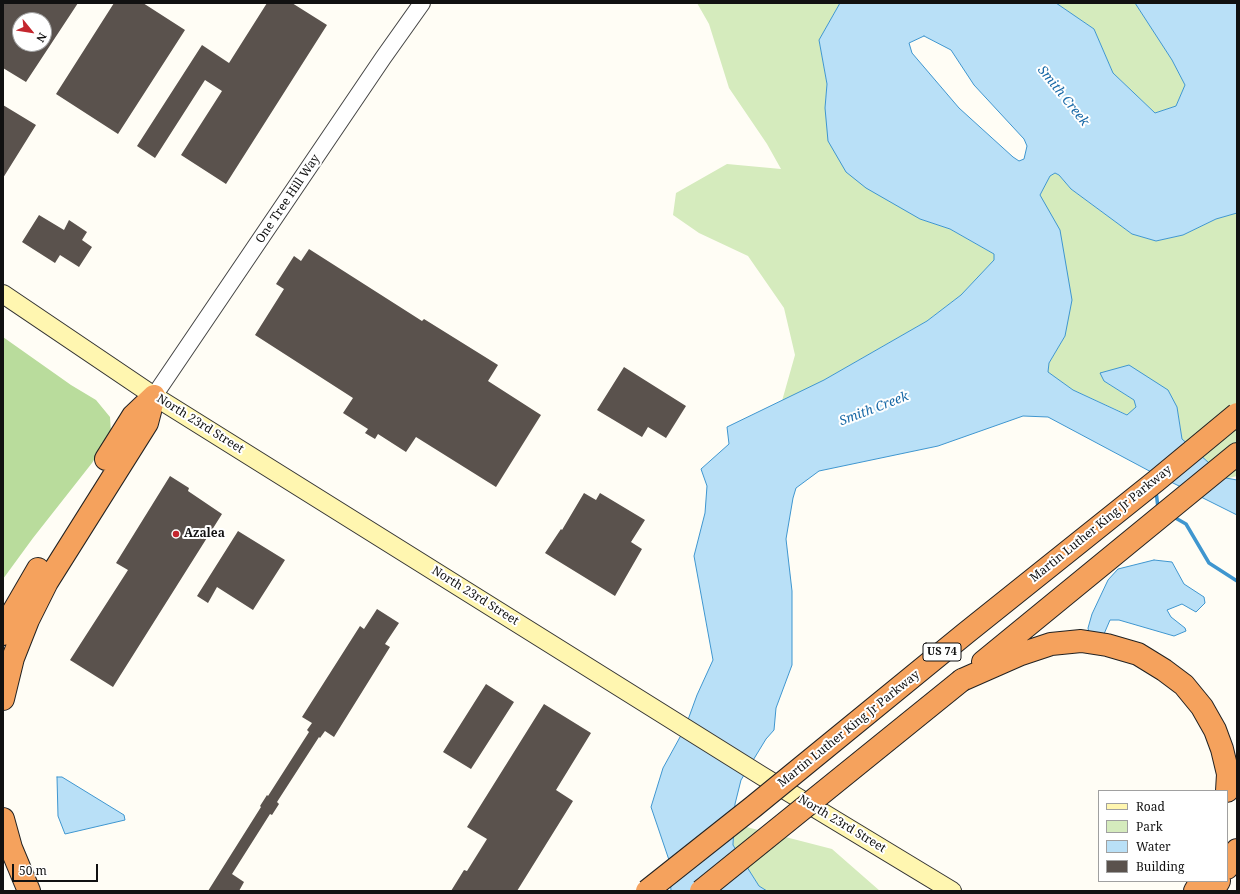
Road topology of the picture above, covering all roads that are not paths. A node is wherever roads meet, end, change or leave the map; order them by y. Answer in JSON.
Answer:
{"nodes":[{"id":1,"x":422,"y":3,"type":"edge"},
{"id":2,"x":3,"y":294,"type":"edge"},
{"id":3,"x":154,"y":396,"type":"junction"},
{"id":4,"x":1237,"y":414,"type":"edge"},
{"id":5,"x":1237,"y":454,"type":"edge"},
{"id":6,"x":3,"y":634,"type":"edge"},
{"id":7,"x":962,"y":680,"type":"junction"},
{"id":8,"x":3,"y":699,"type":"edge"},
{"id":9,"x":1227,"y":790,"type":"edge"},
{"id":10,"x":3,"y":819,"type":"edge"},
{"id":11,"x":1237,"y":850,"type":"edge"},
{"id":12,"x":1228,"y":866,"type":"edge"},
{"id":13,"x":1200,"y":882,"type":"edge"},
{"id":14,"x":1218,"y":882,"type":"edge"},
{"id":15,"x":29,"y":891,"type":"edge"},
{"id":16,"x":647,"y":891,"type":"edge"},
{"id":17,"x":701,"y":891,"type":"edge"},
{"id":18,"x":952,"y":891,"type":"edge"},
{"id":19,"x":1195,"y":891,"type":"edge"},
{"id":20,"x":1213,"y":891,"type":"edge"}],
"edges":[{"from":1,"to":3,"type":"street","name":"One Tree Hill Way"},
{"from":2,"to":3,"type":"main road","name":"North 23rd Street"},
{"from":3,"to":6,"type":"highway"},
{"from":3,"to":8,"type":"highway"},
{"from":3,"to":18,"type":"main road","name":"North 23rd Street"},
{"from":4,"to":16,"type":"highway","name":"Martin Luther King Jr Parkway","number":"US 74","bridge":true},
{"from":5,"to":7,"type":"highway","number":"US 74"},
{"from":7,"to":9,"type":"highway"},
{"from":7,"to":17,"type":"highway","number":"US 74","bridge":true},
{"from":10,"to":15,"type":"highway"},
{"from":11,"to":12,"type":"highway"},
{"from":13,"to":19,"type":"highway"},
{"from":14,"to":20,"type":"highway"}]}
